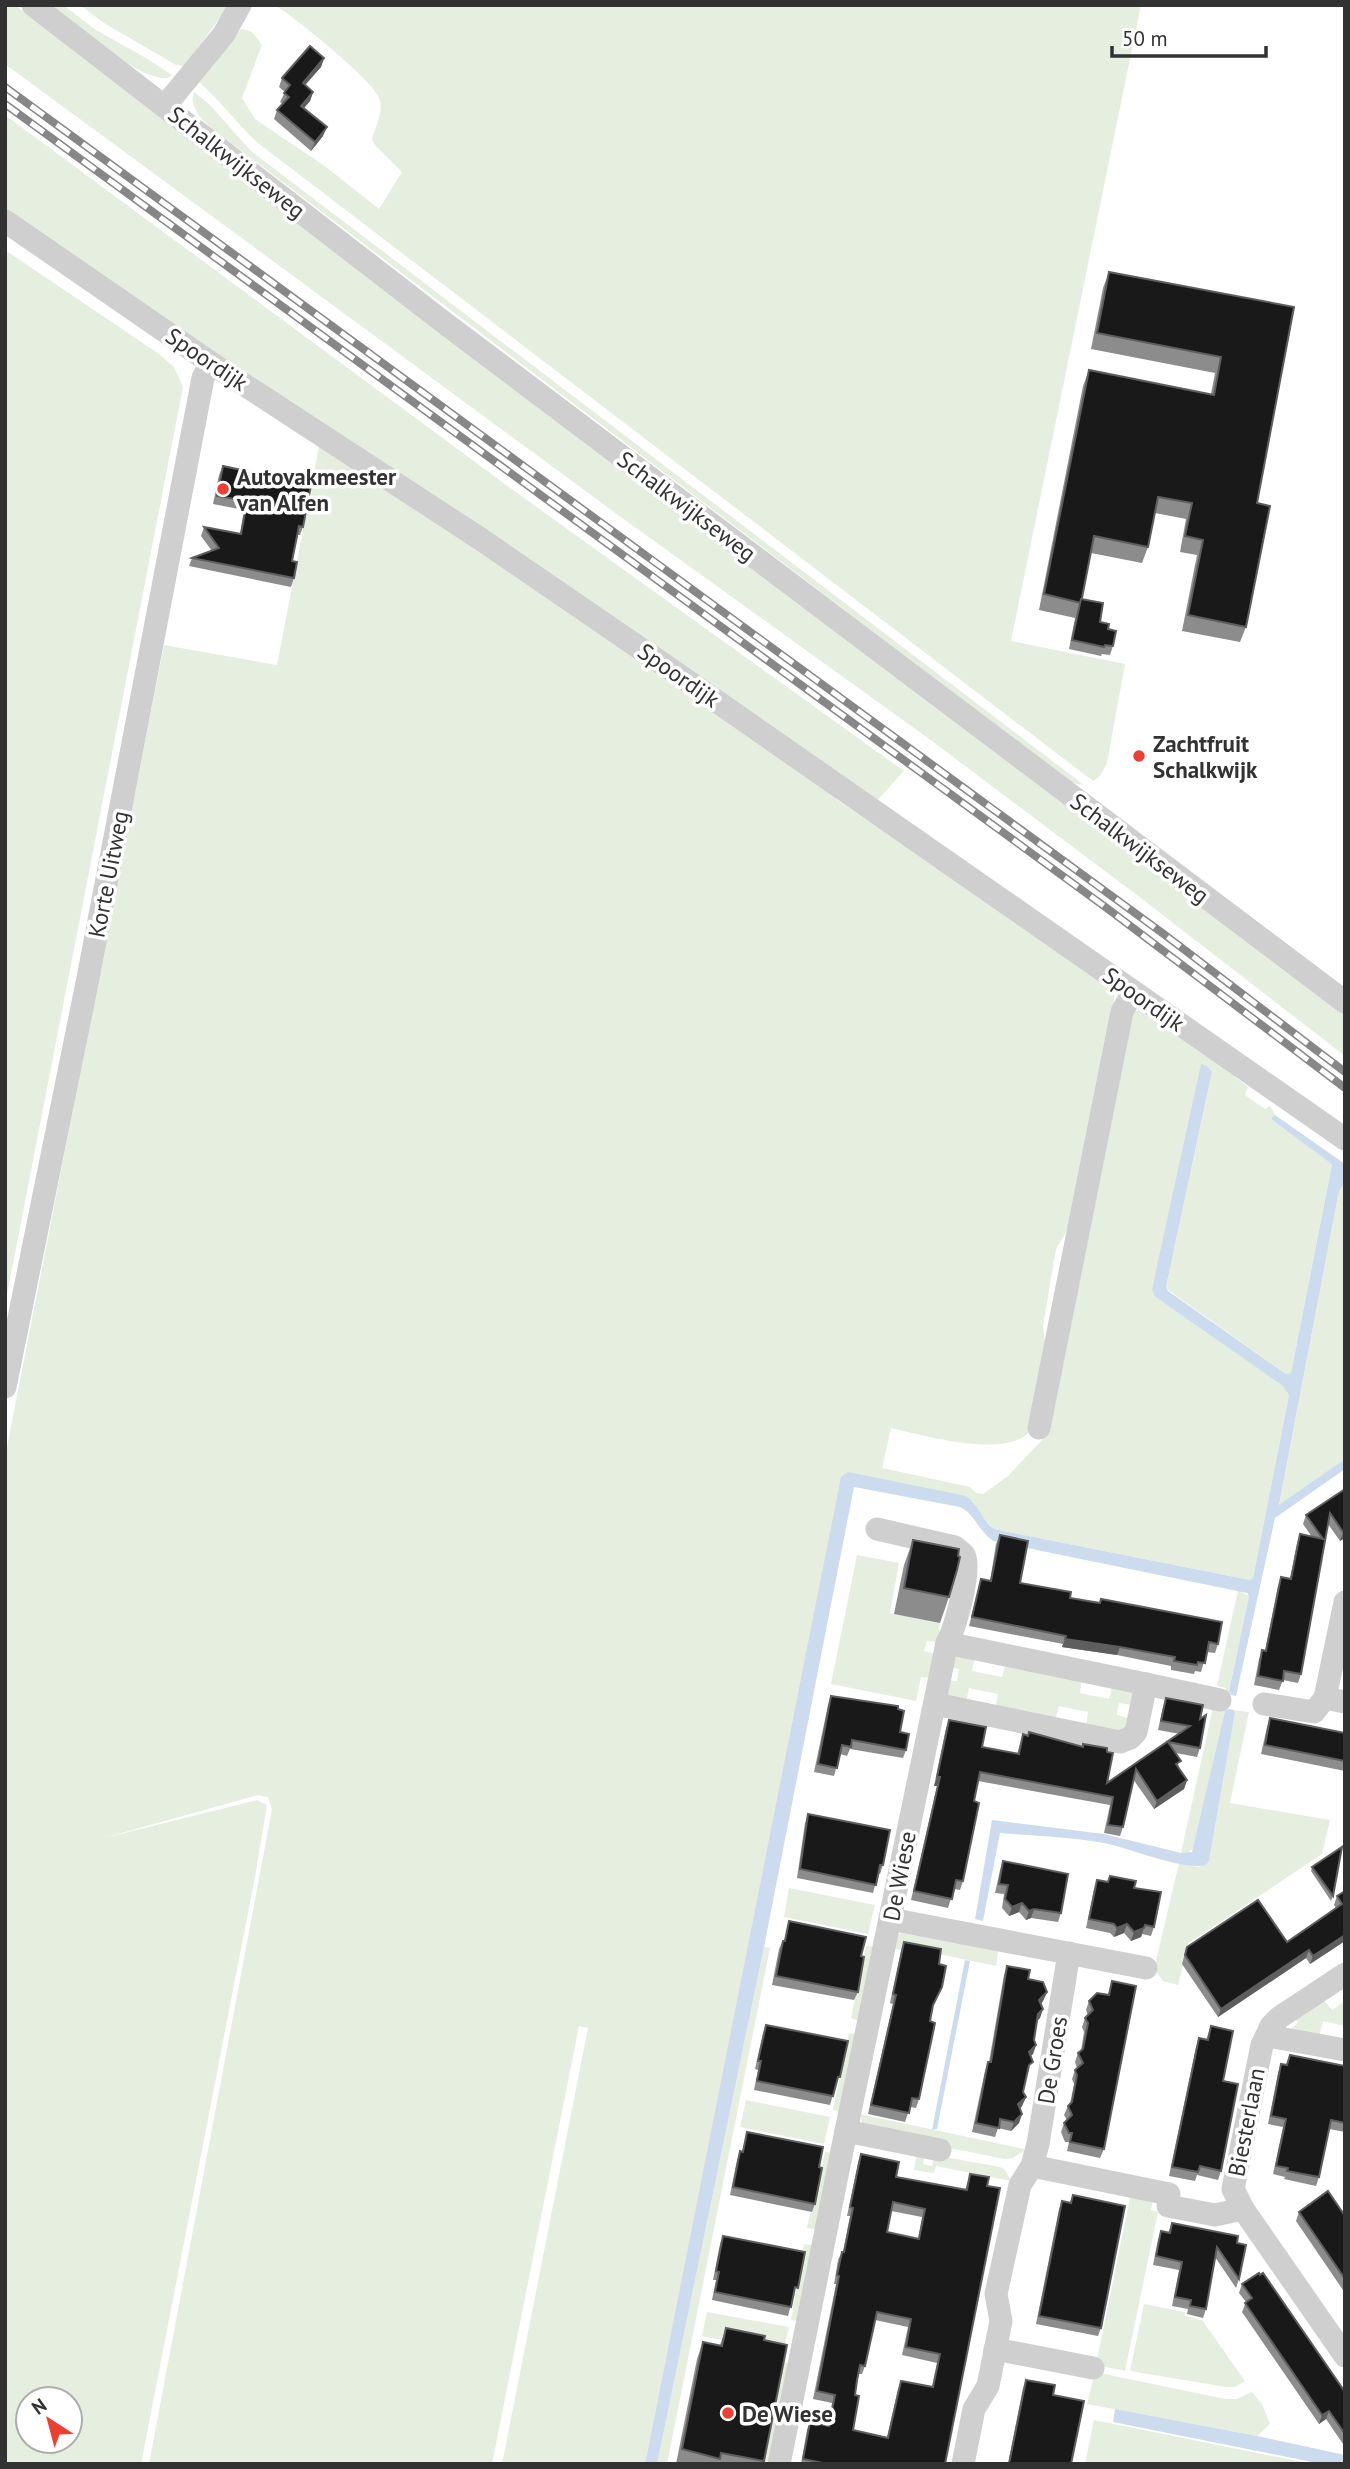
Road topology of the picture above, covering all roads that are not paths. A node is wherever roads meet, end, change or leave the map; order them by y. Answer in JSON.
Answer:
{"nodes":[{"id":1,"x":33,"y":5,"type":"edge"},
{"id":2,"x":240,"y":5,"type":"edge"},
{"id":3,"x":165,"y":106,"type":"junction"},
{"id":4,"x":5,"y":221,"type":"edge"},
{"id":5,"x":211,"y":363,"type":"junction"},
{"id":6,"x":1133,"y":992,"type":"junction"},
{"id":7,"x":1345,"y":1002,"type":"edge"},
{"id":8,"x":1345,"y":1139,"type":"edge"},
{"id":9,"x":5,"y":1387,"type":"edge"},
{"id":10,"x":1039,"y":1427,"type":"dead end"},
{"id":11,"x":877,"y":1529,"type":"dead end"},
{"id":12,"x":1345,"y":1602,"type":"edge"},
{"id":13,"x":947,"y":1643,"type":"junction"},
{"id":14,"x":1146,"y":1684,"type":"junction"},
{"id":15,"x":1220,"y":1700,"type":"dead end"},
{"id":16,"x":1335,"y":1700,"type":"edge"},
{"id":17,"x":935,"y":1704,"type":"junction"},
{"id":18,"x":1264,"y":1704,"type":"dead end"},
{"id":19,"x":890,"y":1919,"type":"junction"},
{"id":20,"x":1069,"y":1953,"type":"junction"},
{"id":21,"x":1146,"y":1968,"type":"dead end"},
{"id":22,"x":1345,"y":1974,"type":"edge"},
{"id":23,"x":1268,"y":2036,"type":"junction"},
{"id":24,"x":1345,"y":2050,"type":"edge"},
{"id":25,"x":846,"y":2131,"type":"junction"},
{"id":26,"x":940,"y":2150,"type":"dead end"},
{"id":27,"x":1032,"y":2166,"type":"junction"},
{"id":28,"x":1243,"y":2209,"type":"junction"},
{"id":29,"x":995,"y":2349,"type":"junction"},
{"id":30,"x":1345,"y":2356,"type":"edge"},
{"id":31,"x":1093,"y":2368,"type":"dead end"},
{"id":32,"x":779,"y":2464,"type":"edge"},
{"id":33,"x":963,"y":2464,"type":"edge"}],
"edges":[{"from":1,"to":3,"type":"street","name":"Schalkwijkseweg"},
{"from":2,"to":3,"type":"street"},
{"from":3,"to":7,"type":"street","name":"Schalkwijkseweg"},
{"from":4,"to":5,"type":"street","name":"Spoordijk"},
{"from":5,"to":6,"type":"street","name":"Spoordijk"},
{"from":5,"to":9,"type":"street","name":"Korte Uitweg"},
{"from":6,"to":8,"type":"street","name":"Spoordijk"},
{"from":6,"to":10,"type":"street"},
{"from":11,"to":13,"type":"street","name":"De Wiese"},
{"from":12,"to":16,"type":"street"},
{"from":13,"to":14,"type":"street"},
{"from":13,"to":17,"type":"street","name":"De Wiese"},
{"from":14,"to":15,"type":"street"},
{"from":14,"to":17,"type":"street"},
{"from":16,"to":18,"type":"street"},
{"from":17,"to":19,"type":"street","name":"De Wiese"},
{"from":19,"to":20,"type":"street"},
{"from":19,"to":25,"type":"street","name":"De Wiese"},
{"from":20,"to":21,"type":"street"},
{"from":20,"to":27,"type":"street","name":"De Groes"},
{"from":22,"to":23,"type":"street","name":"Biesterlaan"},
{"from":23,"to":24,"type":"street","name":"Biesterlaan"},
{"from":23,"to":28,"type":"street","name":"Biesterlaan"},
{"from":25,"to":26,"type":"street"},
{"from":25,"to":32,"type":"street","name":"De Wiese"},
{"from":27,"to":28,"type":"street","name":"Biesterlaan"},
{"from":27,"to":29,"type":"street","name":"De Groes"},
{"from":28,"to":30,"type":"street","name":"Biesterlaan"},
{"from":29,"to":31,"type":"street"},
{"from":29,"to":33,"type":"street","name":"De Groes"}]}
